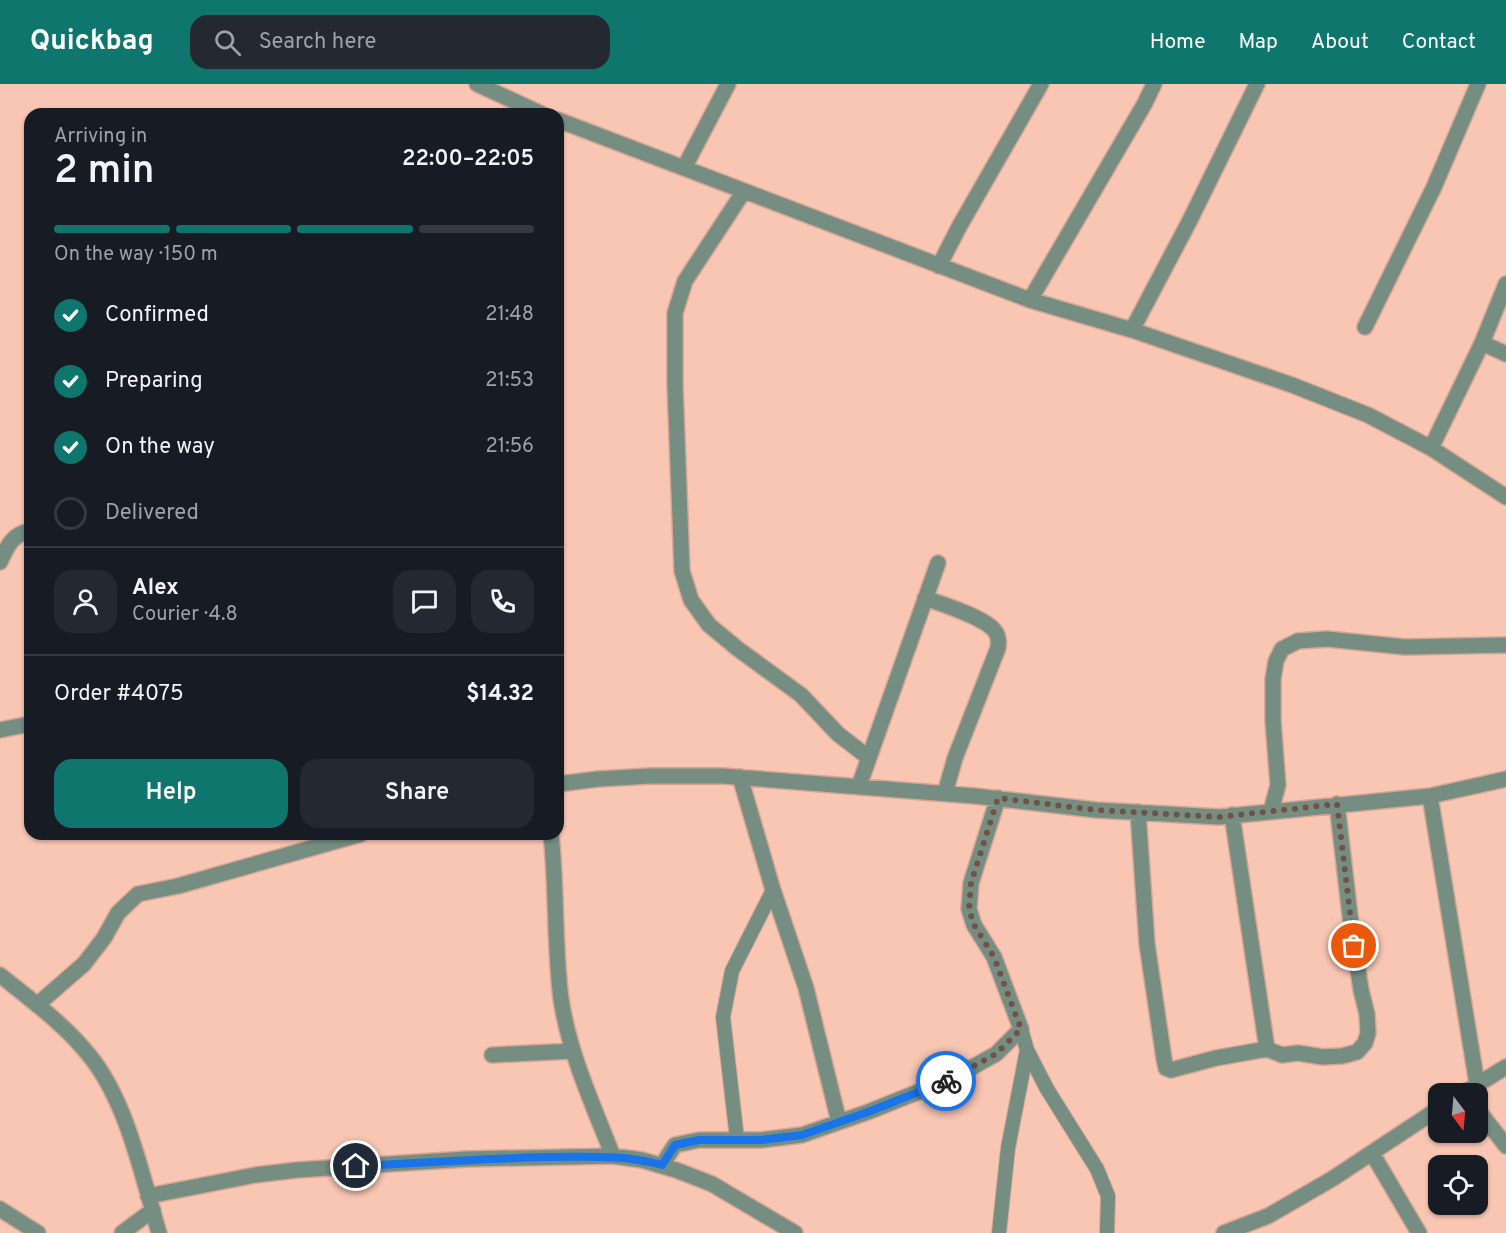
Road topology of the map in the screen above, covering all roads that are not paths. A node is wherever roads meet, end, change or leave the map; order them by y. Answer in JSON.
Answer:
{"nodes":[{"id":1,"x":477,"y":84,"type":"edge"},
{"id":2,"x":728,"y":84,"type":"edge"},
{"id":3,"x":1041,"y":84,"type":"edge"},
{"id":4,"x":1154,"y":84,"type":"edge"},
{"id":5,"x":1257,"y":84,"type":"edge"},
{"id":6,"x":1478,"y":84,"type":"edge"},
{"id":7,"x":529,"y":108,"type":"edge"},
{"id":8,"x":564,"y":122,"type":"edge"},
{"id":9,"x":684,"y":168,"type":"junction"},
{"id":10,"x":744,"y":191,"type":"junction"},
{"id":11,"x":939,"y":266,"type":"junction"},
{"id":12,"x":1506,"y":284,"type":"edge"},
{"id":13,"x":1030,"y":300,"type":"junction"},
{"id":14,"x":1365,"y":327,"type":"dead end"},
{"id":15,"x":1132,"y":330,"type":"junction"},
{"id":16,"x":1482,"y":344,"type":"junction"},
{"id":17,"x":1506,"y":354,"type":"edge"},
{"id":18,"x":1431,"y":448,"type":"junction"},
{"id":19,"x":1506,"y":497,"type":"edge"},
{"id":20,"x":24,"y":532,"type":"edge"},
{"id":21,"x":0,"y":562,"type":"edge"},
{"id":22,"x":938,"y":563,"type":"dead end"},
{"id":23,"x":926,"y":598,"type":"junction"},
{"id":24,"x":1506,"y":645,"type":"edge"},
{"id":25,"x":24,"y":725,"type":"edge"},
{"id":26,"x":0,"y":730,"type":"edge"},
{"id":27,"x":869,"y":758,"type":"junction"},
{"id":28,"x":740,"y":777,"type":"junction"},
{"id":29,"x":564,"y":783,"type":"edge"},
{"id":30,"x":1505,"y":783,"type":"edge"},
{"id":31,"x":859,"y":786,"type":"junction"},
{"id":32,"x":945,"y":793,"type":"junction"},
{"id":33,"x":1430,"y":796,"type":"junction"},
{"id":34,"x":998,"y":798,"type":"junction"},
{"id":35,"x":1337,"y":804,"type":"junction"},
{"id":36,"x":1271,"y":811,"type":"junction"},
{"id":37,"x":1138,"y":812,"type":"junction"},
{"id":38,"x":1232,"y":815,"type":"junction"},
{"id":39,"x":341,"y":840,"type":"edge"},
{"id":40,"x":552,"y":840,"type":"edge"},
{"id":41,"x":773,"y":890,"type":"junction"},
{"id":42,"x":0,"y":975,"type":"edge"},
{"id":43,"x":37,"y":1005,"type":"junction"},
{"id":44,"x":1021,"y":1029,"type":"junction"},
{"id":45,"x":1268,"y":1049,"type":"junction"},
{"id":46,"x":1027,"y":1050,"type":"junction"},
{"id":47,"x":573,"y":1051,"type":"junction"},
{"id":48,"x":492,"y":1055,"type":"dead end"},
{"id":49,"x":1506,"y":1067,"type":"edge"},
{"id":50,"x":1477,"y":1083,"type":"edge"},
{"id":51,"x":1479,"y":1083,"type":"edge"},
{"id":52,"x":1428,"y":1116,"type":"edge"},
{"id":53,"x":839,"y":1122,"type":"junction"},
{"id":54,"x":1488,"y":1123,"type":"edge"},
{"id":55,"x":737,"y":1139,"type":"junction"},
{"id":56,"x":1506,"y":1146,"type":"edge"},
{"id":57,"x":1372,"y":1153,"type":"junction"},
{"id":58,"x":613,"y":1156,"type":"junction"},
{"id":59,"x":662,"y":1165,"type":"junction"},
{"id":60,"x":150,"y":1203,"type":"junction"},
{"id":61,"x":0,"y":1209,"type":"edge"},
{"id":62,"x":1241,"y":1230,"type":"edge"},
{"id":63,"x":1415,"y":1231,"type":"edge"},
{"id":64,"x":38,"y":1233,"type":"edge"},
{"id":65,"x":122,"y":1233,"type":"edge"},
{"id":66,"x":159,"y":1233,"type":"edge"},
{"id":67,"x":795,"y":1233,"type":"edge"},
{"id":68,"x":999,"y":1233,"type":"edge"},
{"id":69,"x":1107,"y":1233,"type":"edge"},
{"id":70,"x":1224,"y":1233,"type":"edge"}],
"edges":[{"from":1,"to":7,"type":"street"},
{"from":2,"to":9,"type":"street"},
{"from":3,"to":11,"type":"street"},
{"from":4,"to":13,"type":"street"},
{"from":5,"to":15,"type":"street"},
{"from":6,"to":14,"type":"street"},
{"from":8,"to":9,"type":"street"},
{"from":9,"to":10,"type":"street"},
{"from":10,"to":11,"type":"street"},
{"from":10,"to":27,"type":"street"},
{"from":11,"to":13,"type":"street"},
{"from":12,"to":16,"type":"street"},
{"from":13,"to":15,"type":"street"},
{"from":15,"to":18,"type":"street"},
{"from":16,"to":17,"type":"street"},
{"from":16,"to":18,"type":"street"},
{"from":18,"to":19,"type":"street"},
{"from":20,"to":21,"type":"street"},
{"from":22,"to":23,"type":"street"},
{"from":23,"to":27,"type":"street"},
{"from":23,"to":32,"type":"street"},
{"from":24,"to":36,"type":"street"},
{"from":25,"to":26,"type":"street"},
{"from":27,"to":31,"type":"street"},
{"from":28,"to":29,"type":"street"},
{"from":28,"to":31,"type":"street"},
{"from":28,"to":41,"type":"street"},
{"from":30,"to":33,"type":"street"},
{"from":31,"to":32,"type":"street"},
{"from":32,"to":34,"type":"street"},
{"from":33,"to":35,"type":"street"},
{"from":33,"to":50,"type":"street"},
{"from":34,"to":37,"type":"street"},
{"from":34,"to":44,"type":"street"},
{"from":35,"to":36,"type":"street"},
{"from":35,"to":45,"type":"street"},
{"from":36,"to":38,"type":"street"},
{"from":37,"to":38,"type":"street"},
{"from":37,"to":45,"type":"street"},
{"from":38,"to":45,"type":"street"},
{"from":39,"to":43,"type":"street"},
{"from":40,"to":47,"type":"street"},
{"from":41,"to":53,"type":"street"},
{"from":41,"to":55,"type":"lane"},
{"from":42,"to":43,"type":"street"},
{"from":43,"to":60,"type":"street"},
{"from":44,"to":46,"type":"lane"},
{"from":44,"to":53,"type":"street"},
{"from":46,"to":68,"type":"lane"},
{"from":46,"to":69,"type":"lane"},
{"from":47,"to":48,"type":"street"},
{"from":47,"to":58,"type":"street"},
{"from":49,"to":51,"type":"street"},
{"from":52,"to":57,"type":"street"},
{"from":53,"to":55,"type":"street"},
{"from":54,"to":56,"type":"street"},
{"from":55,"to":59,"type":"street"},
{"from":57,"to":62,"type":"street"},
{"from":57,"to":63,"type":"street"},
{"from":58,"to":59,"type":"street"},
{"from":58,"to":60,"type":"street"},
{"from":59,"to":67,"type":"street"},
{"from":60,"to":65,"type":"street"},
{"from":60,"to":66,"type":"street"},
{"from":61,"to":64,"type":"street"},
{"from":62,"to":70,"type":"street"}]}
